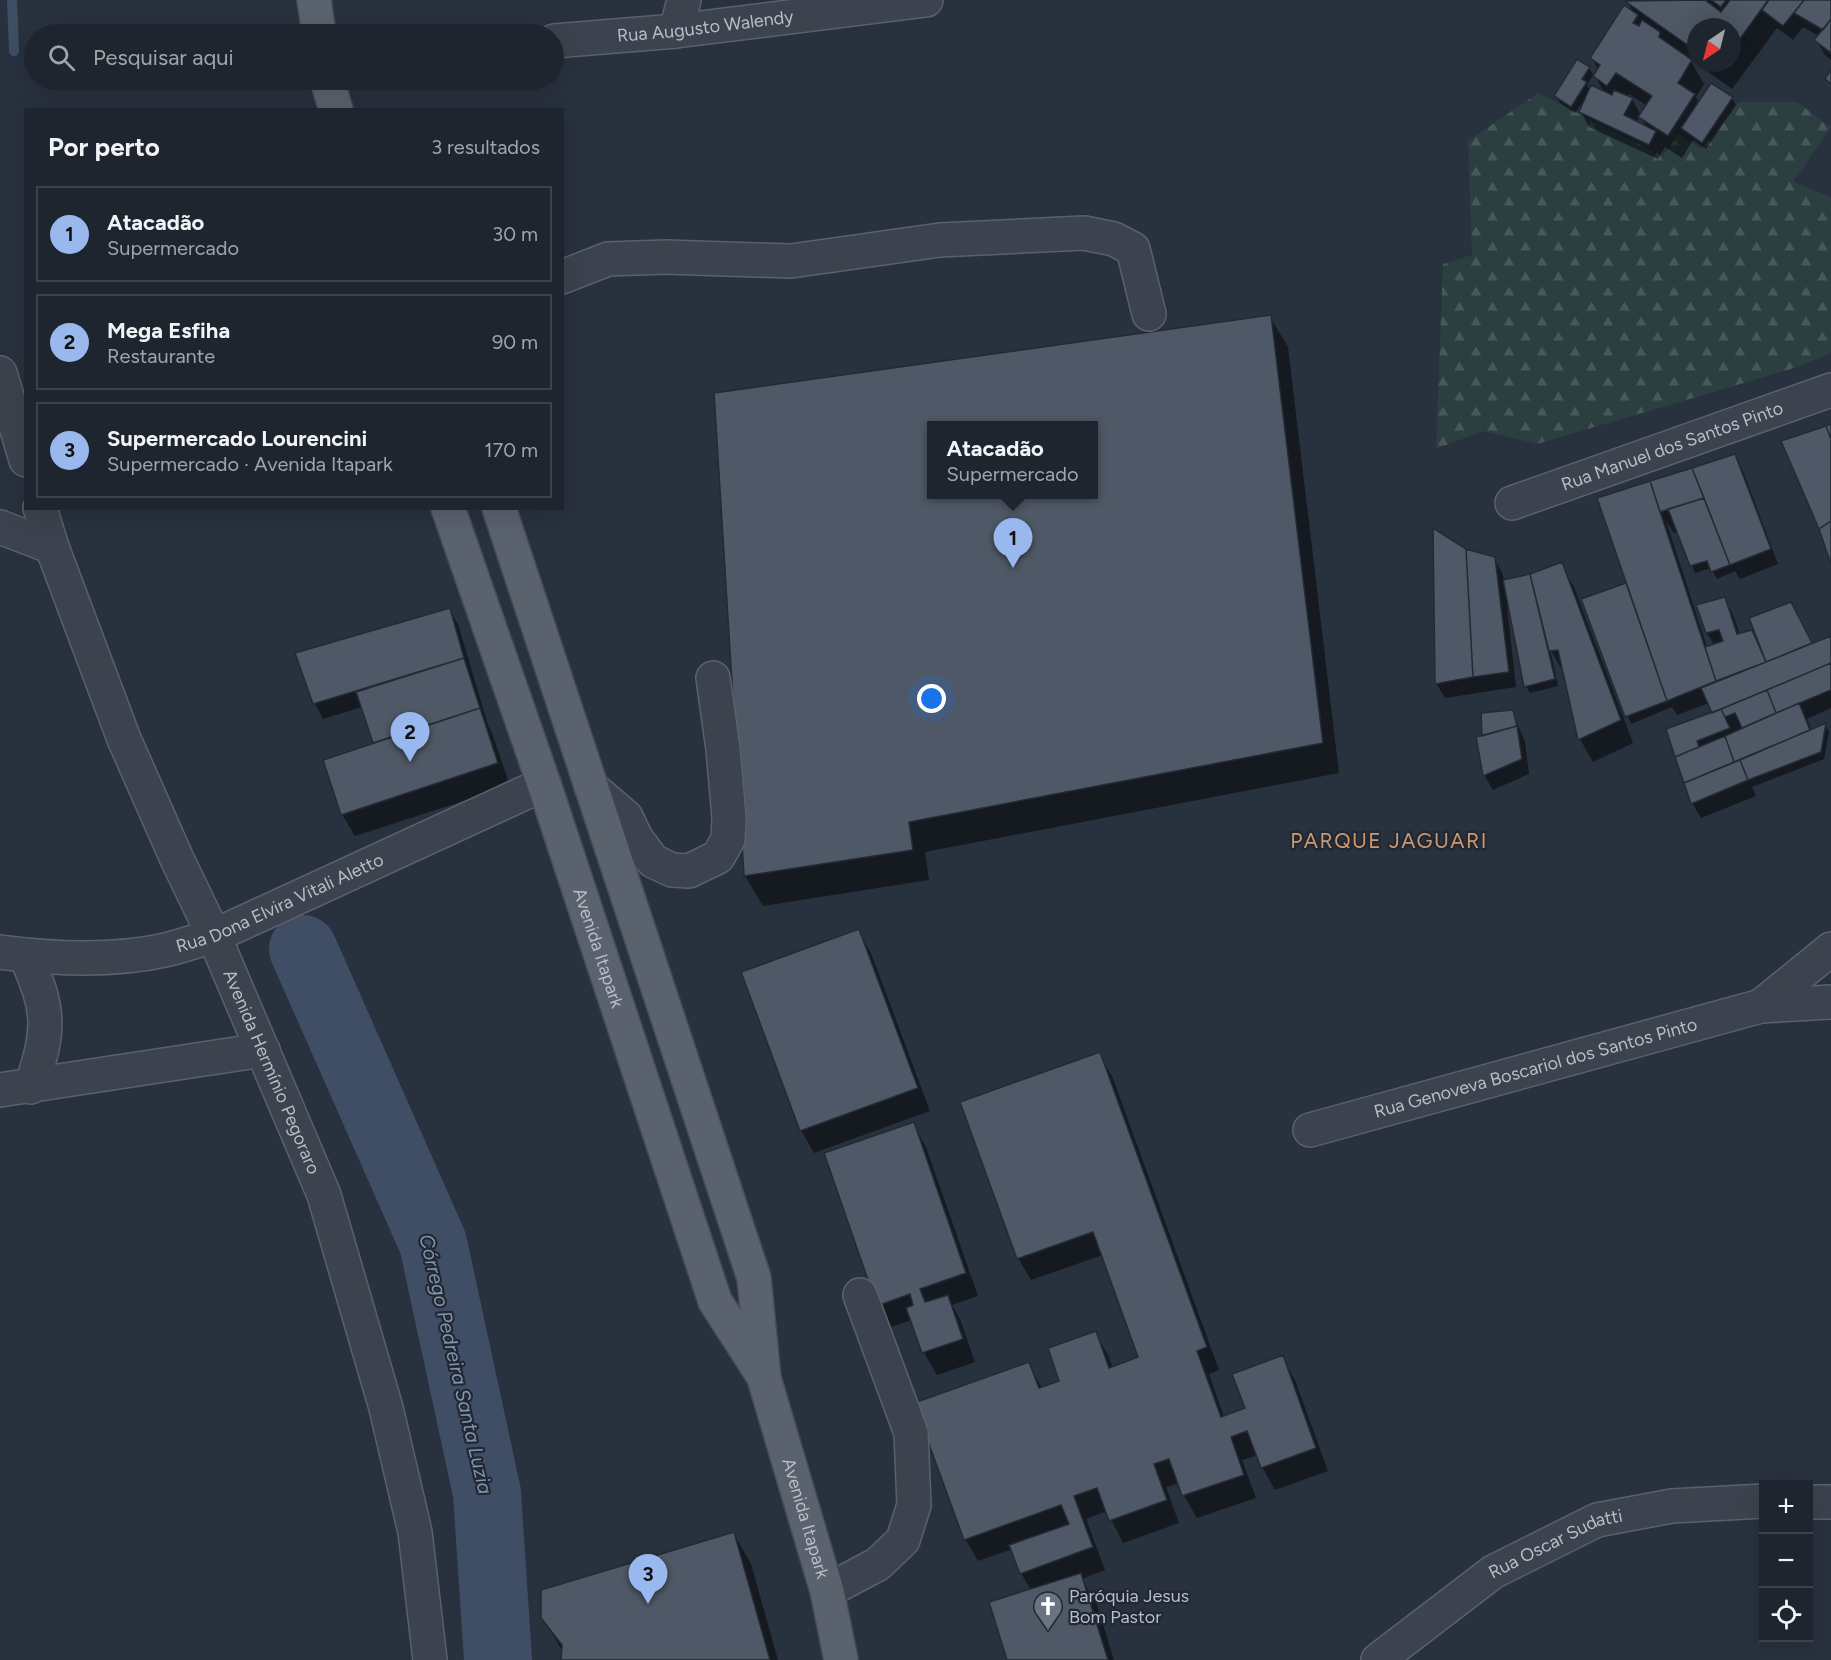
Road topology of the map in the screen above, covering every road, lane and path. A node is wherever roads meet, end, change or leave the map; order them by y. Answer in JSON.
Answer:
{"nodes":[{"id":1,"x":314,"y":0,"type":"edge"},
{"id":2,"x":926,"y":0,"type":"edge"},
{"id":3,"x":680,"y":15,"type":"edge"},
{"id":4,"x":318,"y":24,"type":"edge"},
{"id":5,"x":564,"y":39,"type":"edge"},
{"id":6,"x":330,"y":90,"type":"edge"},
{"id":7,"x":335,"y":108,"type":"edge"},
{"id":8,"x":564,"y":276,"type":"edge"},
{"id":9,"x":1149,"y":314,"type":"dead end"},
{"id":10,"x":0,"y":373,"type":"edge"},
{"id":11,"x":1831,"y":390,"type":"edge"},
{"id":12,"x":24,"y":453,"type":"edge"},
{"id":13,"x":1512,"y":503,"type":"dead end"},
{"id":14,"x":41,"y":510,"type":"edge"},
{"id":15,"x":449,"y":510,"type":"edge"},
{"id":16,"x":500,"y":510,"type":"edge"},
{"id":17,"x":0,"y":527,"type":"edge"},
{"id":18,"x":52,"y":547,"type":"junction"},
{"id":19,"x":713,"y":678,"type":"dead end"},
{"id":20,"x":544,"y":784,"type":"junction"},
{"id":21,"x":591,"y":787,"type":"junction"},
{"id":22,"x":214,"y":936,"type":"junction"},
{"id":23,"x":1831,"y":949,"type":"edge"},
{"id":24,"x":13,"y":954,"type":"edge"},
{"id":25,"x":1831,"y":1002,"type":"edge"},
{"id":26,"x":1761,"y":1006,"type":"junction"},
{"id":27,"x":263,"y":1050,"type":"junction"},
{"id":28,"x":16,"y":1089,"type":"edge"},
{"id":29,"x":1310,"y":1130,"type":"dead end"},
{"id":30,"x":860,"y":1295,"type":"dead end"},
{"id":31,"x":764,"y":1378,"type":"junction"},
{"id":32,"x":1759,"y":1501,"type":"edge"},
{"id":33,"x":1813,"y":1502,"type":"edge"},
{"id":34,"x":1831,"y":1502,"type":"edge"},
{"id":35,"x":827,"y":1591,"type":"junction"},
{"id":36,"x":430,"y":1660,"type":"edge"},
{"id":37,"x":841,"y":1660,"type":"edge"},
{"id":38,"x":1378,"y":1660,"type":"edge"}],
"edges":[{"from":1,"to":4,"type":"main road"},
{"from":2,"to":3,"type":"street","name":"Rua Augusto Walendy"},
{"from":3,"to":5,"type":"street","name":"Rua Augusto Walendy"},
{"from":6,"to":7,"type":"main road"},
{"from":8,"to":9,"type":"street"},
{"from":10,"to":12,"type":"street"},
{"from":11,"to":13,"type":"street","name":"Rua Manuel dos Santos Pinto"},
{"from":14,"to":18,"type":"street","name":"Avenida Hermínio Pegoraro"},
{"from":15,"to":20,"type":"main road","name":"Avenida Itapark"},
{"from":16,"to":21,"type":"main road","name":"Avenida Itapark"},
{"from":17,"to":18,"type":"street"},
{"from":18,"to":22,"type":"street","name":"Avenida Hermínio Pegoraro"},
{"from":19,"to":21,"type":"street"},
{"from":20,"to":22,"type":"street","name":"Rua Dona Elvira Vitali Aletto"},
{"from":20,"to":31,"type":"main road","name":"Avenida Itapark"},
{"from":21,"to":31,"type":"main road","name":"Avenida Itapark"},
{"from":22,"to":24,"type":"street","name":"Rua Dona Elvira Vitali Aletto"},
{"from":22,"to":27,"type":"street","name":"Avenida Hermínio Pegoraro"},
{"from":23,"to":26,"type":"street","name":"Rua Genoveva Boscariol dos Santos Pinto"},
{"from":24,"to":28,"type":"street"},
{"from":25,"to":26,"type":"street","name":"Rua Genoveva Boscariol dos Santos Pinto"},
{"from":26,"to":29,"type":"street","name":"Rua Genoveva Boscariol dos Santos Pinto"},
{"from":27,"to":28,"type":"street"},
{"from":27,"to":36,"type":"street","name":"Avenida Hermínio Pegoraro"},
{"from":30,"to":35,"type":"street"},
{"from":31,"to":35,"type":"main road","name":"Avenida Itapark"},
{"from":32,"to":38,"type":"street","name":"Rua Oscar Sudatti"},
{"from":33,"to":34,"type":"street"},
{"from":35,"to":37,"type":"main road","name":"Avenida Itapark"}]}
